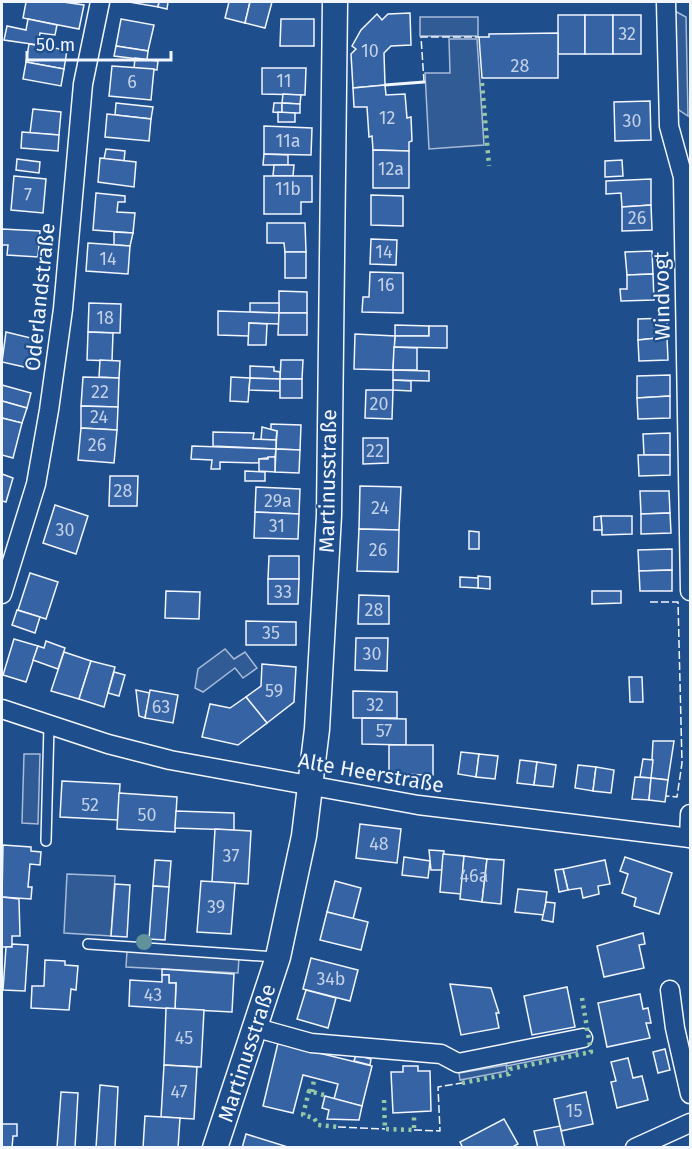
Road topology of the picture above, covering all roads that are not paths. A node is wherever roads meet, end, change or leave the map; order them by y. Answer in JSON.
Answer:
{"nodes":[{"id":1,"x":100,"y":2,"type":"edge"},
{"id":2,"x":335,"y":2,"type":"edge"},
{"id":3,"x":666,"y":2,"type":"edge"},
{"id":4,"x":690,"y":591,"type":"edge"},
{"id":5,"x":2,"y":594,"type":"edge"},
{"id":6,"x":2,"y":710,"type":"edge"},
{"id":7,"x":49,"y":725,"type":"junction"},
{"id":8,"x":311,"y":786,"type":"junction"},
{"id":9,"x":690,"y":814,"type":"edge"},
{"id":10,"x":690,"y":838,"type":"edge"},
{"id":11,"x":46,"y":841,"type":"dead end"},
{"id":12,"x":88,"y":944,"type":"dead end"},
{"id":13,"x":278,"y":957,"type":"junction"},
{"id":14,"x":670,"y":990,"type":"dead end"},
{"id":15,"x":257,"y":1028,"type":"junction"},
{"id":16,"x":583,"y":1038,"type":"dead end"},
{"id":17,"x":690,"y":1094,"type":"edge"},
{"id":18,"x":690,"y":1123,"type":"edge"},
{"id":19,"x":215,"y":1148,"type":"edge"},
{"id":20,"x":635,"y":1148,"type":"edge"}],
"edges":[{"from":1,"to":5,"type":"street","name":"Oderlandstraße"},
{"from":2,"to":8,"type":"main road","name":"Martinusstraße"},
{"from":3,"to":4,"type":"street","name":"Windvogt"},
{"from":6,"to":7,"type":"street","name":"Alte Heerstraße"},
{"from":7,"to":8,"type":"street","name":"Alte Heerstraße"},
{"from":7,"to":11,"type":"lane"},
{"from":8,"to":10,"type":"street","name":"Alte Heerstraße"},
{"from":8,"to":13,"type":"main road","name":"Martinusstraße"},
{"from":9,"to":10,"type":"street"},
{"from":12,"to":13,"type":"lane","name":"Martinusstraße"},
{"from":13,"to":15,"type":"main road","name":"Martinusstraße"},
{"from":14,"to":17,"type":"street"},
{"from":15,"to":16,"type":"street"},
{"from":15,"to":19,"type":"main road","name":"Martinusstraße"},
{"from":18,"to":20,"type":"street"}]}
